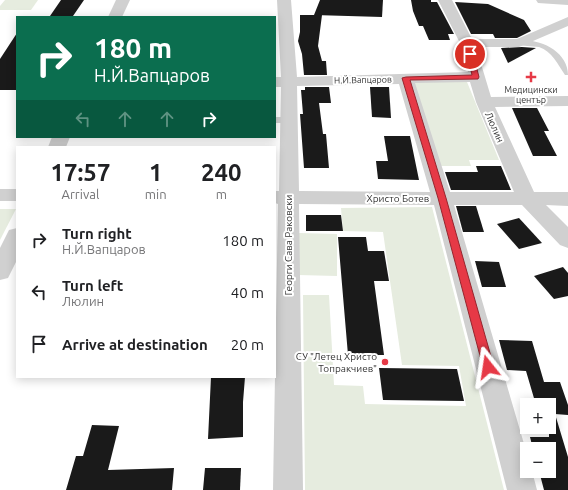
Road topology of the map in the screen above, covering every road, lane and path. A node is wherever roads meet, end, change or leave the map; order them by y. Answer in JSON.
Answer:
{"nodes":[{"id":1,"x":123,"y":0,"type":"edge"},
{"id":2,"x":284,"y":0,"type":"edge"},
{"id":3,"x":445,"y":0,"type":"edge"},
{"id":4,"x":543,"y":0,"type":"edge"},
{"id":5,"x":568,"y":1,"type":"edge"},
{"id":6,"x":115,"y":16,"type":"edge"},
{"id":7,"x":568,"y":21,"type":"edge"},
{"id":8,"x":467,"y":43,"type":"junction"},
{"id":9,"x":519,"y":43,"type":"junction"},
{"id":10,"x":568,"y":73,"type":"edge"},
{"id":11,"x":476,"y":77,"type":"junction"},
{"id":12,"x":406,"y":78,"type":"junction"},
{"id":13,"x":282,"y":81,"type":"edge"},
{"id":14,"x":568,"y":101,"type":"edge"},
{"id":15,"x":484,"y":102,"type":"junction"},
{"id":16,"x":282,"y":120,"type":"edge"},
{"id":17,"x":0,"y":195,"type":"edge"},
{"id":18,"x":16,"y":195,"type":"edge"},
{"id":19,"x":282,"y":197,"type":"edge"},
{"id":20,"x":442,"y":198,"type":"junction"},
{"id":21,"x":527,"y":198,"type":"junction"},
{"id":22,"x":568,"y":199,"type":"edge"},
{"id":23,"x":16,"y":236,"type":"edge"},
{"id":24,"x":568,"y":240,"type":"edge"},
{"id":25,"x":0,"y":272,"type":"edge"},
{"id":26,"x":288,"y":490,"type":"edge"},
{"id":27,"x":522,"y":490,"type":"edge"}],
"edges":[{"from":1,"to":6,"type":"street"},
{"from":2,"to":13,"type":"street","name":"Георги Сава Раковски"},
{"from":3,"to":8,"type":"street","name":"Люлин"},
{"from":4,"to":5,"type":"street"},
{"from":7,"to":9,"type":"street"},
{"from":8,"to":9,"type":"street"},
{"from":8,"to":11,"type":"street","name":"Люлин"},
{"from":9,"to":10,"type":"lane"},
{"from":11,"to":12,"type":"street","name":"Н.Й.Вапцаров"},
{"from":11,"to":15,"type":"street","name":"Люлин"},
{"from":12,"to":13,"type":"street","name":"Н.Й.Вапцаров"},
{"from":12,"to":20,"type":"street"},
{"from":13,"to":16,"type":"street","name":"Георги Сава Раковски"},
{"from":14,"to":15,"type":"street"},
{"from":15,"to":21,"type":"street","name":"Люлин"},
{"from":16,"to":19,"type":"street","name":"Георги Сава Раковски"},
{"from":17,"to":18,"type":"street"},
{"from":19,"to":20,"type":"street","name":"Христо Ботев"},
{"from":19,"to":26,"type":"street","name":"Георги Сава Раковски"},
{"from":20,"to":21,"type":"street","name":"Христо Ботев"},
{"from":20,"to":27,"type":"street"},
{"from":21,"to":22,"type":"street","name":"Христо Ботев"},
{"from":21,"to":24,"type":"street","name":"Люлин"},
{"from":23,"to":25,"type":"street"}]}
